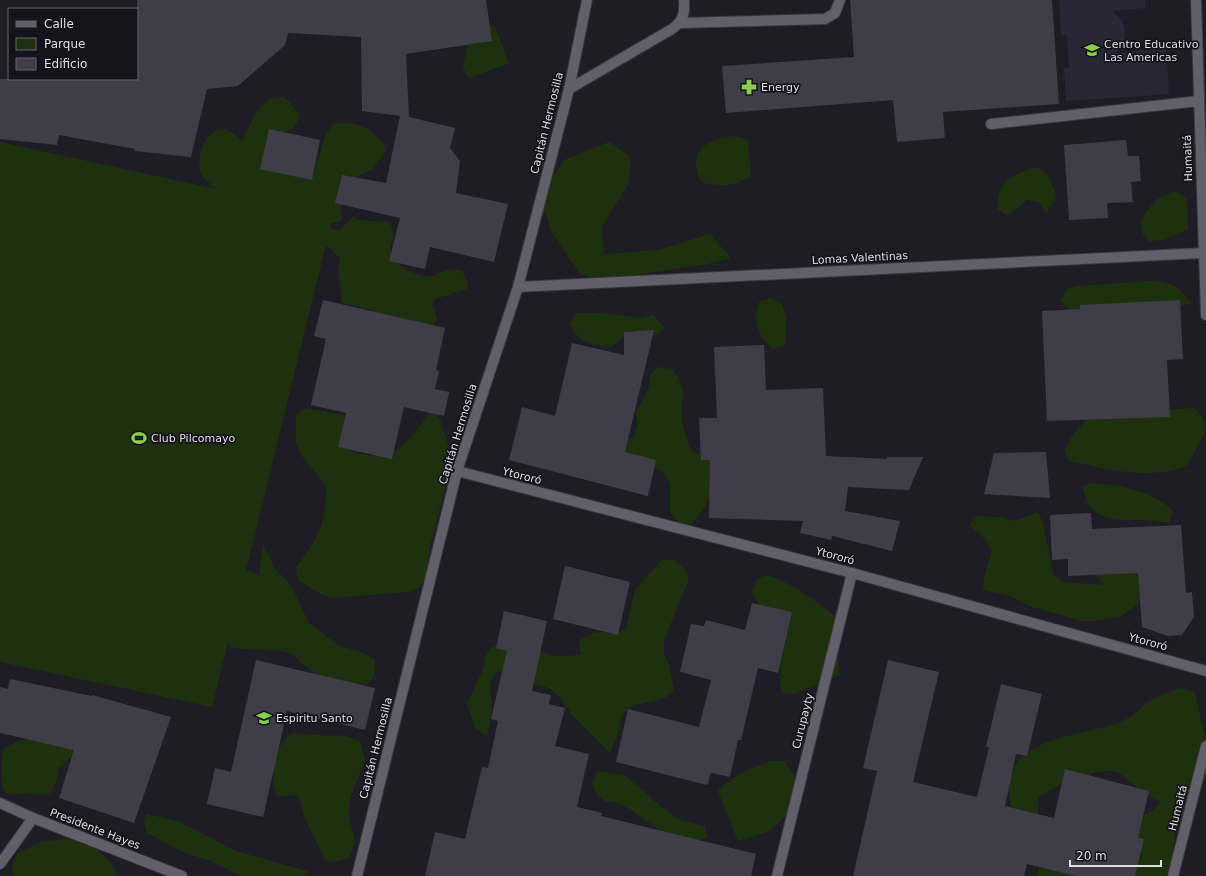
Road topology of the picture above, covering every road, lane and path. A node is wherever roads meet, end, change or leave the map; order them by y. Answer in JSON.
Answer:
{"nodes":[{"id":1,"x":587,"y":0,"type":"edge"},
{"id":2,"x":684,"y":0,"type":"edge"},
{"id":3,"x":840,"y":0,"type":"edge"},
{"id":4,"x":1196,"y":0,"type":"edge"},
{"id":5,"x":681,"y":23,"type":"junction"},
{"id":6,"x":569,"y":89,"type":"junction"},
{"id":7,"x":1199,"y":101,"type":"junction"},
{"id":8,"x":991,"y":124,"type":"dead end"},
{"id":9,"x":1203,"y":253,"type":"junction"},
{"id":10,"x":518,"y":287,"type":"junction"},
{"id":11,"x":1206,"y":315,"type":"edge"},
{"id":12,"x":457,"y":471,"type":"junction"},
{"id":13,"x":852,"y":573,"type":"junction"},
{"id":14,"x":1206,"y":671,"type":"edge"},
{"id":15,"x":1206,"y":746,"type":"edge"},
{"id":16,"x":0,"y":803,"type":"edge"},
{"id":17,"x":33,"y":818,"type":"junction"},
{"id":18,"x":0,"y":864,"type":"edge"},
{"id":19,"x":182,"y":876,"type":"edge"},
{"id":20,"x":357,"y":876,"type":"edge"},
{"id":21,"x":777,"y":876,"type":"edge"},
{"id":22,"x":1174,"y":876,"type":"edge"}],
"edges":[{"from":1,"to":6,"type":"street","name":"Capitán Hermosilla"},
{"from":2,"to":5,"type":"street"},
{"from":3,"to":5,"type":"street"},
{"from":4,"to":7,"type":"street","name":"Humaitá"},
{"from":5,"to":6,"type":"street"},
{"from":6,"to":10,"type":"street","name":"Capitán Hermosilla"},
{"from":7,"to":8,"type":"street"},
{"from":7,"to":9,"type":"street","name":"Humaitá"},
{"from":9,"to":10,"type":"street","name":"Lomas Valentinas"},
{"from":9,"to":11,"type":"street","name":"Humaitá"},
{"from":10,"to":12,"type":"street","name":"Capitán Hermosilla"},
{"from":12,"to":13,"type":"street","name":"Ytororó"},
{"from":12,"to":20,"type":"street","name":"Capitán Hermosilla"},
{"from":13,"to":14,"type":"street","name":"Ytororó"},
{"from":13,"to":21,"type":"street","name":"Curupayty"},
{"from":15,"to":22,"type":"street","name":"Humaitá"},
{"from":16,"to":17,"type":"street","name":"Presidente Hayes"},
{"from":17,"to":18,"type":"street"},
{"from":17,"to":19,"type":"street","name":"Presidente Hayes"}]}
